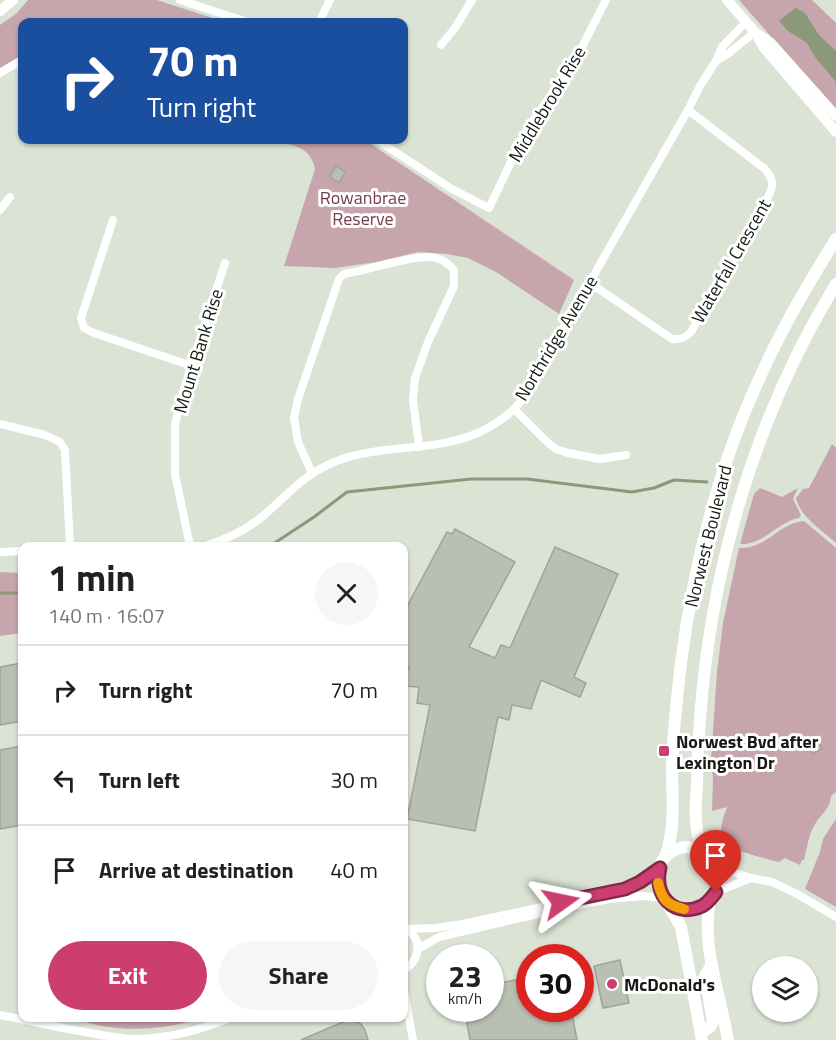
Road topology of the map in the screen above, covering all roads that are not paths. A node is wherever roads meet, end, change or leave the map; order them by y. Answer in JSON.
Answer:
{"nodes":[{"id":1,"x":13,"y":0,"type":"edge"},
{"id":2,"x":180,"y":0,"type":"edge"},
{"id":3,"x":330,"y":0,"type":"edge"},
{"id":4,"x":472,"y":0,"type":"edge"},
{"id":5,"x":606,"y":0,"type":"edge"},
{"id":6,"x":727,"y":0,"type":"edge"},
{"id":7,"x":0,"y":10,"type":"edge"},
{"id":8,"x":235,"y":18,"type":"edge"},
{"id":9,"x":321,"y":18,"type":"edge"},
{"id":10,"x":746,"y":22,"type":"junction"},
{"id":11,"x":755,"y":32,"type":"junction"},
{"id":12,"x":441,"y":45,"type":"dead end"},
{"id":13,"x":716,"y":61,"type":"junction"},
{"id":14,"x":18,"y":62,"type":"edge"},
{"id":15,"x":0,"y":73,"type":"edge"},
{"id":16,"x":688,"y":110,"type":"junction"},
{"id":17,"x":836,"y":116,"type":"edge"},
{"id":18,"x":836,"y":132,"type":"edge"},
{"id":19,"x":382,"y":144,"type":"edge"},
{"id":20,"x":10,"y":197,"type":"dead end"},
{"id":21,"x":0,"y":210,"type":"edge"},
{"id":22,"x":113,"y":220,"type":"dead end"},
{"id":23,"x":836,"y":239,"type":"edge"},
{"id":24,"x":225,"y":263,"type":"dead end"},
{"id":25,"x":590,"y":283,"type":"junction"},
{"id":26,"x":836,"y":284,"type":"edge"},
{"id":27,"x":192,"y":366,"type":"junction"},
{"id":28,"x":514,"y":409,"type":"junction"},
{"id":29,"x":0,"y":424,"type":"edge"},
{"id":30,"x":419,"y":447,"type":"junction"},
{"id":31,"x":626,"y":455,"type":"dead end"},
{"id":32,"x":312,"y":473,"type":"junction"},
{"id":33,"x":70,"y":542,"type":"edge"},
{"id":34,"x":189,"y":542,"type":"edge"},
{"id":35,"x":216,"y":542,"type":"edge"},
{"id":36,"x":18,"y":550,"type":"edge"},
{"id":37,"x":0,"y":552,"type":"edge"},
{"id":38,"x":701,"y":850,"type":"junction"},
{"id":39,"x":662,"y":863,"type":"junction"},
{"id":40,"x":717,"y":867,"type":"junction"},
{"id":41,"x":751,"y":878,"type":"junction"},
{"id":42,"x":713,"y":895,"type":"junction"},
{"id":43,"x":665,"y":900,"type":"junction"},
{"id":44,"x":836,"y":917,"type":"edge"},
{"id":45,"x":408,"y":929,"type":"edge"},
{"id":46,"x":408,"y":931,"type":"edge"},
{"id":47,"x":418,"y":950,"type":"junction"},
{"id":48,"x":712,"y":964,"type":"junction"},
{"id":49,"x":408,"y":967,"type":"edge"},
{"id":50,"x":408,"y":1013,"type":"edge"},
{"id":51,"x":0,"y":1015,"type":"edge"},
{"id":52,"x":18,"y":1019,"type":"edge"},
{"id":53,"x":34,"y":1022,"type":"edge"},
{"id":54,"x":220,"y":1022,"type":"edge"},
{"id":55,"x":702,"y":1036,"type":"edge"},
{"id":56,"x":413,"y":1040,"type":"edge"},
{"id":57,"x":728,"y":1040,"type":"edge"}],
"edges":[{"from":1,"to":7,"type":"street"},
{"from":2,"to":8,"type":"street"},
{"from":3,"to":9,"type":"street"},
{"from":4,"to":12,"type":"street"},
{"from":5,"to":19,"type":"street","name":"Middlebrook Rise"},
{"from":6,"to":10,"type":"street"},
{"from":10,"to":11,"type":"street"},
{"from":10,"to":13,"type":"street","name":"Northridge Avenue"},
{"from":11,"to":13,"type":"street","name":"Northridge Avenue"},
{"from":11,"to":17,"type":"street"},
{"from":11,"to":18,"type":"street"},
{"from":13,"to":16,"type":"street","name":"Northridge Avenue"},
{"from":14,"to":15,"type":"street"},
{"from":16,"to":25,"type":"street","name":"Northridge Avenue"},
{"from":16,"to":25,"type":"street","name":"Waterfall Crescent"},
{"from":20,"to":21,"type":"street"},
{"from":22,"to":27,"type":"street"},
{"from":23,"to":39,"type":"main road","name":"Norwest Boulevard"},
{"from":24,"to":27,"type":"street","name":"Mount Bank Rise"},
{"from":25,"to":28,"type":"street","name":"Northridge Avenue"},
{"from":26,"to":38,"type":"main road","name":"Norwest Boulevard"},
{"from":27,"to":34,"type":"street","name":"Mount Bank Rise"},
{"from":28,"to":30,"type":"street","name":"Northridge Avenue"},
{"from":28,"to":31,"type":"street"},
{"from":29,"to":33,"type":"street"},
{"from":30,"to":32,"type":"street","name":"Northridge Avenue"},
{"from":30,"to":32,"type":"street"},
{"from":32,"to":35,"type":"street","name":"Northridge Avenue"},
{"from":36,"to":37,"type":"street"},
{"from":38,"to":39,"type":"main road"},
{"from":38,"to":40,"type":"main road"},
{"from":39,"to":43,"type":"main road"},
{"from":39,"to":45,"type":"street"},
{"from":40,"to":41,"type":"street"},
{"from":40,"to":42,"type":"main road"},
{"from":41,"to":42,"type":"street"},
{"from":41,"to":44,"type":"street"},
{"from":42,"to":43,"type":"main road"},
{"from":42,"to":48,"type":"main road"},
{"from":43,"to":47,"type":"street"},
{"from":43,"to":55,"type":"main road"},
{"from":46,"to":47,"type":"street"},
{"from":47,"to":49,"type":"street"},
{"from":48,"to":55,"type":"main road"},
{"from":48,"to":57,"type":"main road"},
{"from":50,"to":56,"type":"street"},
{"from":51,"to":52,"type":"street"},
{"from":53,"to":54,"type":"street"}]}
